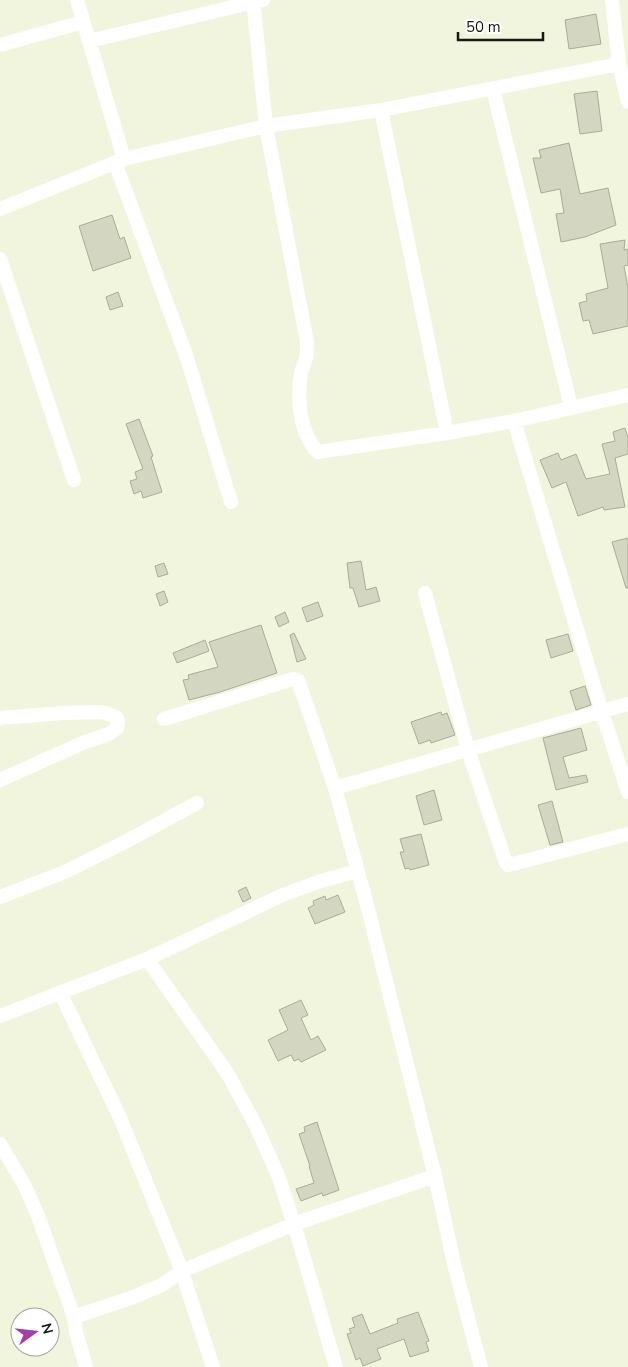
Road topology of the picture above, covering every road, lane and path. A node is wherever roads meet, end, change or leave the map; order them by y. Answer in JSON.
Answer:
{"nodes":[{"id":1,"x":77,"y":0,"type":"edge"},
{"id":2,"x":612,"y":0,"type":"edge"},
{"id":3,"x":256,"y":1,"type":"edge"},
{"id":4,"x":83,"y":22,"type":"junction"},
{"id":5,"x":89,"y":41,"type":"junction"},
{"id":6,"x":0,"y":45,"type":"edge"},
{"id":7,"x":619,"y":64,"type":"junction"},
{"id":8,"x":493,"y":88,"type":"junction"},
{"id":9,"x":628,"y":102,"type":"edge"},
{"id":10,"x":381,"y":110,"type":"junction"},
{"id":11,"x":266,"y":126,"type":"junction"},
{"id":12,"x":120,"y":160,"type":"junction"},
{"id":13,"x":0,"y":209,"type":"edge"},
{"id":14,"x":0,"y":259,"type":"edge"},
{"id":15,"x":628,"y":395,"type":"edge"},
{"id":16,"x":571,"y":407,"type":"junction"},
{"id":17,"x":514,"y":421,"type":"junction"},
{"id":18,"x":447,"y":433,"type":"junction"},
{"id":19,"x":74,"y":480,"type":"dead end"},
{"id":20,"x":231,"y":502,"type":"dead end"},
{"id":21,"x":425,"y":593,"type":"dead end"},
{"id":22,"x":628,"y":704,"type":"edge"},
{"id":23,"x":602,"y":712,"type":"junction"},
{"id":24,"x":0,"y":718,"type":"edge"},
{"id":25,"x":164,"y":719,"type":"dead end"},
{"id":26,"x":468,"y":750,"type":"junction"},
{"id":27,"x":0,"y":780,"type":"edge"},
{"id":28,"x":335,"y":788,"type":"junction"},
{"id":29,"x":628,"y":792,"type":"edge"},
{"id":30,"x":197,"y":804,"type":"dead end"},
{"id":31,"x":628,"y":834,"type":"edge"},
{"id":32,"x":358,"y":871,"type":"junction"},
{"id":33,"x":0,"y":897,"type":"edge"},
{"id":34,"x":147,"y":959,"type":"junction"},
{"id":35,"x":60,"y":992,"type":"junction"},
{"id":36,"x":0,"y":1016,"type":"edge"},
{"id":37,"x":0,"y":1144,"type":"edge"},
{"id":38,"x":435,"y":1176,"type":"junction"},
{"id":39,"x":294,"y":1224,"type":"junction"},
{"id":40,"x":182,"y":1272,"type":"junction"},
{"id":41,"x":74,"y":1318,"type":"junction"},
{"id":42,"x":86,"y":1367,"type":"edge"},
{"id":43,"x":214,"y":1367,"type":"edge"},
{"id":44,"x":336,"y":1367,"type":"edge"},
{"id":45,"x":481,"y":1367,"type":"edge"}],
"edges":[{"from":1,"to":4,"type":"street"},
{"from":2,"to":7,"type":"street"},
{"from":3,"to":5,"type":"street"},
{"from":3,"to":11,"type":"street"},
{"from":4,"to":5,"type":"street"},
{"from":4,"to":6,"type":"street"},
{"from":5,"to":12,"type":"street"},
{"from":7,"to":8,"type":"street"},
{"from":7,"to":9,"type":"street"},
{"from":8,"to":10,"type":"street"},
{"from":8,"to":16,"type":"street"},
{"from":10,"to":11,"type":"street"},
{"from":10,"to":18,"type":"street"},
{"from":11,"to":12,"type":"street"},
{"from":11,"to":18,"type":"street"},
{"from":12,"to":13,"type":"street"},
{"from":12,"to":20,"type":"street"},
{"from":14,"to":19,"type":"street"},
{"from":15,"to":16,"type":"street"},
{"from":16,"to":17,"type":"street"},
{"from":17,"to":18,"type":"street"},
{"from":17,"to":23,"type":"street"},
{"from":21,"to":26,"type":"street"},
{"from":22,"to":23,"type":"street"},
{"from":23,"to":26,"type":"street"},
{"from":23,"to":29,"type":"street"},
{"from":24,"to":27,"type":"street"},
{"from":25,"to":28,"type":"street"},
{"from":26,"to":28,"type":"street"},
{"from":26,"to":31,"type":"street"},
{"from":28,"to":32,"type":"street"},
{"from":30,"to":33,"type":"street"},
{"from":32,"to":34,"type":"street"},
{"from":32,"to":38,"type":"street"},
{"from":34,"to":35,"type":"street"},
{"from":34,"to":39,"type":"street"},
{"from":35,"to":36,"type":"street"},
{"from":35,"to":40,"type":"street"},
{"from":37,"to":41,"type":"street"},
{"from":38,"to":39,"type":"street"},
{"from":38,"to":45,"type":"street"},
{"from":39,"to":40,"type":"street"},
{"from":39,"to":44,"type":"street"},
{"from":40,"to":41,"type":"street"},
{"from":40,"to":43,"type":"street"},
{"from":41,"to":42,"type":"street"}]}
